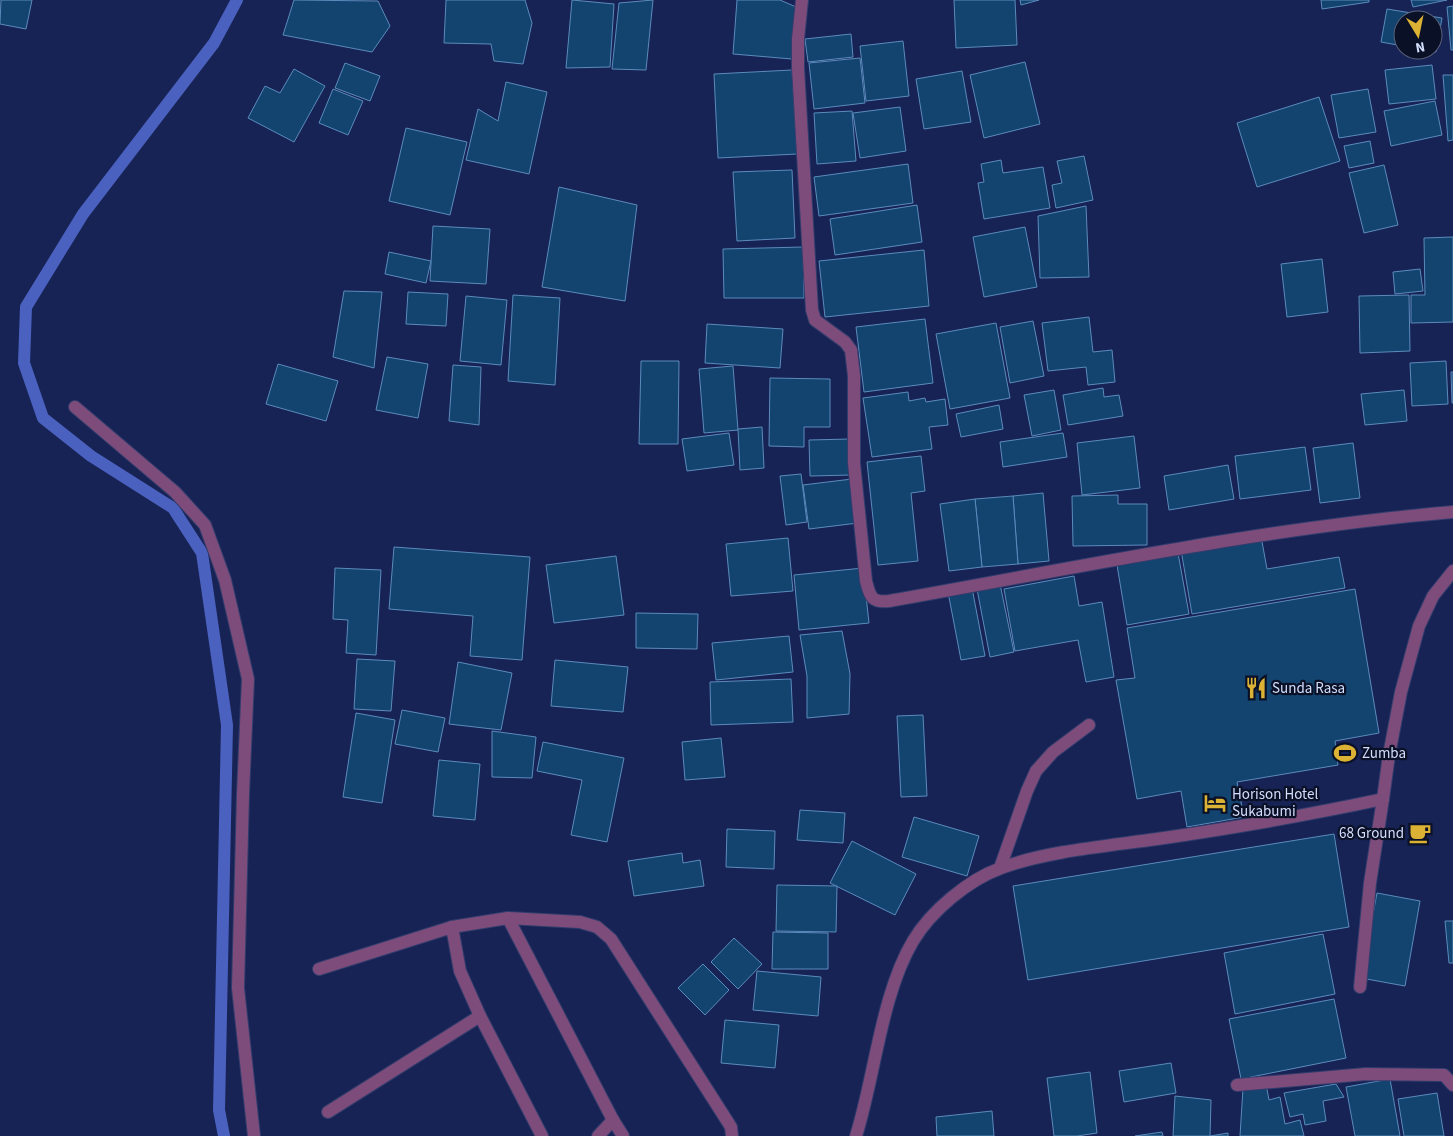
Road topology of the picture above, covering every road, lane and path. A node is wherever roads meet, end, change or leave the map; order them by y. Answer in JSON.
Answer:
{"nodes":[{"id":1,"x":802,"y":0,"type":"edge"},
{"id":2,"x":74,"y":407,"type":"dead end"},
{"id":3,"x":1453,"y":512,"type":"edge"},
{"id":4,"x":1453,"y":571,"type":"edge"},
{"id":5,"x":1089,"y":725,"type":"dead end"},
{"id":6,"x":1383,"y":799,"type":"junction"},
{"id":7,"x":1000,"y":868,"type":"junction"},
{"id":8,"x":508,"y":918,"type":"junction"},
{"id":9,"x":452,"y":927,"type":"junction"},
{"id":10,"x":319,"y":969,"type":"dead end"},
{"id":11,"x":1360,"y":987,"type":"dead end"},
{"id":12,"x":480,"y":1016,"type":"junction"},
{"id":13,"x":1237,"y":1085,"type":"dead end"},
{"id":14,"x":1453,"y":1085,"type":"edge"},
{"id":15,"x":328,"y":1112,"type":"dead end"},
{"id":16,"x":613,"y":1120,"type":"junction"},
{"id":17,"x":254,"y":1136,"type":"edge"},
{"id":18,"x":542,"y":1136,"type":"edge"},
{"id":19,"x":598,"y":1136,"type":"edge"},
{"id":20,"x":623,"y":1136,"type":"edge"},
{"id":21,"x":732,"y":1136,"type":"edge"},
{"id":22,"x":856,"y":1136,"type":"edge"}],
"edges":[{"from":1,"to":3,"type":"street"},
{"from":2,"to":17,"type":"street"},
{"from":4,"to":6,"type":"street"},
{"from":5,"to":7,"type":"street"},
{"from":6,"to":7,"type":"street"},
{"from":6,"to":11,"type":"street"},
{"from":7,"to":22,"type":"street"},
{"from":8,"to":9,"type":"street"},
{"from":8,"to":16,"type":"street"},
{"from":8,"to":21,"type":"street"},
{"from":9,"to":10,"type":"street"},
{"from":9,"to":12,"type":"street"},
{"from":12,"to":15,"type":"street"},
{"from":12,"to":18,"type":"street"},
{"from":13,"to":14,"type":"street"},
{"from":16,"to":19,"type":"street"},
{"from":16,"to":20,"type":"street"}]}
